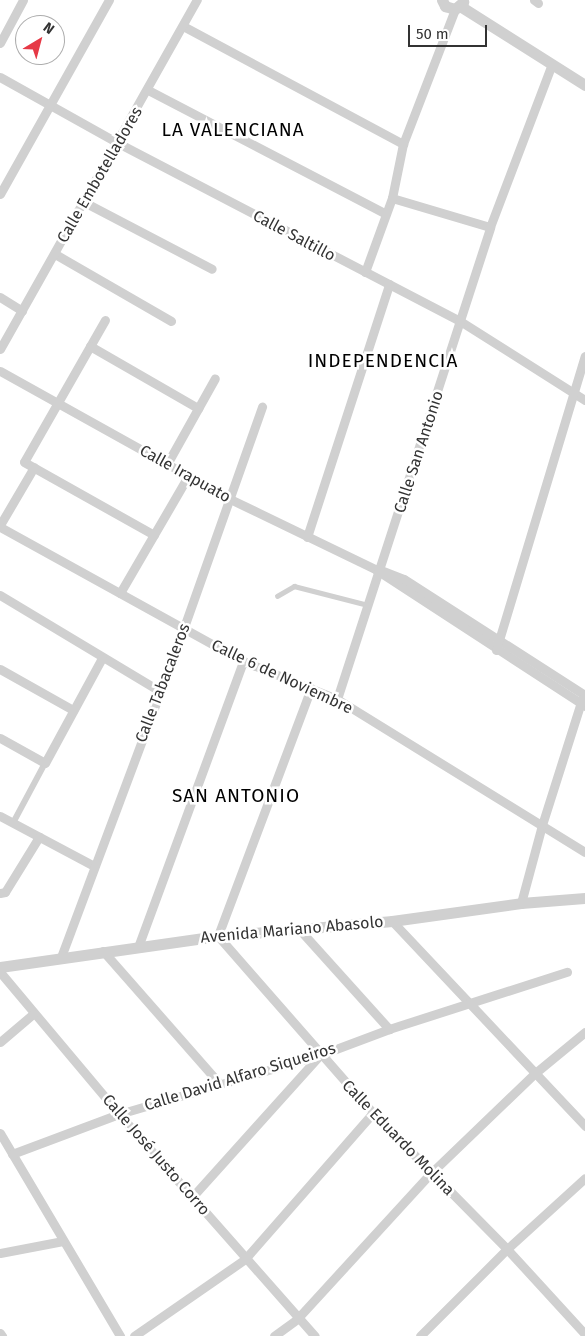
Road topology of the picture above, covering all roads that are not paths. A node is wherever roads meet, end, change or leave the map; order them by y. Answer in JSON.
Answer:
{"nodes":[{"id":1,"x":23,"y":0,"type":"edge"},
{"id":2,"x":108,"y":0,"type":"edge"},
{"id":3,"x":197,"y":0,"type":"edge"},
{"id":4,"x":441,"y":0,"type":"edge"},
{"id":5,"x":459,"y":5,"type":"edge"},
{"id":6,"x":183,"y":26,"type":"junction"},
{"id":7,"x":0,"y":43,"type":"edge"},
{"id":8,"x":552,"y":64,"type":"junction"},
{"id":9,"x":0,"y":77,"type":"edge"},
{"id":10,"x":585,"y":85,"type":"edge"},
{"id":11,"x":148,"y":90,"type":"junction"},
{"id":12,"x":50,"y":105,"type":"junction"},
{"id":13,"x":118,"y":143,"type":"junction"},
{"id":14,"x":403,"y":144,"type":"junction"},
{"id":15,"x":0,"y":194,"type":"edge"},
{"id":16,"x":392,"y":198,"type":"junction"},
{"id":17,"x":84,"y":202,"type":"junction"},
{"id":18,"x":386,"y":214,"type":"junction"},
{"id":19,"x":490,"y":227,"type":"junction"},
{"id":20,"x":55,"y":254,"type":"junction"},
{"id":21,"x":212,"y":269,"type":"dead end"},
{"id":22,"x":365,"y":272,"type":"junction"},
{"id":23,"x":390,"y":284,"type":"junction"},
{"id":24,"x":0,"y":297,"type":"edge"},
{"id":25,"x":22,"y":311,"type":"junction"},
{"id":26,"x":105,"y":320,"type":"dead end"},
{"id":27,"x":171,"y":321,"type":"dead end"},
{"id":28,"x":460,"y":321,"type":"junction"},
{"id":29,"x":90,"y":346,"type":"junction"},
{"id":30,"x":0,"y":350,"type":"edge"},
{"id":31,"x":585,"y":356,"type":"edge"},
{"id":32,"x":0,"y":371,"type":"edge"},
{"id":33,"x":215,"y":378,"type":"dead end"},
{"id":34,"x":572,"y":392,"type":"junction"},
{"id":35,"x":585,"y":400,"type":"edge"},
{"id":36,"x":57,"y":403,"type":"junction"},
{"id":37,"x":262,"y":407,"type":"dead end"},
{"id":38,"x":198,"y":408,"type":"junction"},
{"id":39,"x":167,"y":464,"type":"junction"},
{"id":40,"x":34,"y":467,"type":"junction"},
{"id":41,"x":188,"y":476,"type":"junction"},
{"id":42,"x":230,"y":498,"type":"junction"},
{"id":43,"x":0,"y":526,"type":"edge"},
{"id":44,"x":154,"y":534,"type":"junction"},
{"id":45,"x":307,"y":536,"type":"junction"},
{"id":46,"x":379,"y":571,"type":"junction"},
{"id":47,"x":120,"y":593,"type":"junction"},
{"id":48,"x":0,"y":595,"type":"edge"},
{"id":49,"x":277,"y":596,"type":"dead end"},
{"id":50,"x":369,"y":605,"type":"junction"},
{"id":51,"x":183,"y":630,"type":"junction"},
{"id":52,"x":498,"y":645,"type":"junction"},
{"id":53,"x":102,"y":658,"type":"junction"},
{"id":54,"x":243,"y":661,"type":"junction"},
{"id":55,"x":0,"y":669,"type":"edge"},
{"id":56,"x":311,"y":688,"type":"junction"},
{"id":57,"x":160,"y":691,"type":"junction"},
{"id":58,"x":584,"y":698,"type":"edge"},
{"id":59,"x":337,"y":699,"type":"junction"},
{"id":60,"x":73,"y":710,"type":"junction"},
{"id":61,"x":0,"y":738,"type":"edge"},
{"id":62,"x":45,"y":763,"type":"junction"},
{"id":63,"x":0,"y":816,"type":"edge"},
{"id":64,"x":13,"y":823,"type":"junction"},
{"id":65,"x":542,"y":825,"type":"junction"},
{"id":66,"x":39,"y":837,"type":"junction"},
{"id":67,"x":585,"y":852,"type":"edge"},
{"id":68,"x":94,"y":866,"type":"junction"},
{"id":69,"x":2,"y":892,"type":"edge"},
{"id":70,"x":585,"y":898,"type":"edge"},
{"id":71,"x":520,"y":903,"type":"junction"},
{"id":72,"x":392,"y":921,"type":"junction"},
{"id":73,"x":299,"y":928,"type":"junction"},
{"id":74,"x":218,"y":936,"type":"junction"},
{"id":75,"x":138,"y":947,"type":"junction"},
{"id":76,"x":103,"y":951,"type":"junction"},
{"id":77,"x":61,"y":956,"type":"junction"},
{"id":78,"x":0,"y":967,"type":"edge"},
{"id":79,"x":0,"y":972,"type":"edge"},
{"id":80,"x":567,"y":972,"type":"dead end"},
{"id":81,"x":469,"y":1002,"type":"junction"},
{"id":82,"x":33,"y":1014,"type":"junction"},
{"id":83,"x":388,"y":1028,"type":"junction"},
{"id":84,"x":585,"y":1032,"type":"edge"},
{"id":85,"x":0,"y":1042,"type":"edge"},
{"id":86,"x":320,"y":1055,"type":"junction"},
{"id":87,"x":534,"y":1074,"type":"junction"},
{"id":88,"x":218,"y":1082,"type":"junction"},
{"id":89,"x":373,"y":1113,"type":"junction"},
{"id":90,"x":119,"y":1114,"type":"junction"},
{"id":91,"x":585,"y":1126,"type":"edge"},
{"id":92,"x":0,"y":1133,"type":"edge"},
{"id":93,"x":12,"y":1154,"type":"junction"},
{"id":94,"x":430,"y":1174,"type":"junction"},
{"id":95,"x":585,"y":1178,"type":"edge"},
{"id":96,"x":193,"y":1196,"type":"junction"},
{"id":97,"x":63,"y":1241,"type":"junction"},
{"id":98,"x":507,"y":1249,"type":"junction"},
{"id":99,"x":0,"y":1252,"type":"edge"},
{"id":100,"x":245,"y":1258,"type":"junction"},
{"id":101,"x":297,"y":1319,"type":"junction"},
{"id":102,"x":581,"y":1332,"type":"edge"},
{"id":103,"x":0,"y":1333,"type":"edge"},
{"id":104,"x":2,"y":1336,"type":"edge"},
{"id":105,"x":120,"y":1336,"type":"edge"},
{"id":106,"x":134,"y":1336,"type":"edge"},
{"id":107,"x":274,"y":1336,"type":"edge"},
{"id":108,"x":315,"y":1336,"type":"edge"},
{"id":109,"x":420,"y":1336,"type":"edge"}],
"edges":[{"from":1,"to":7,"type":"street"},
{"from":2,"to":12,"type":"street"},
{"from":3,"to":6,"type":"street","name":"Calle Embotelladores"},
{"from":4,"to":5,"type":"street"},
{"from":5,"to":8,"type":"street"},
{"from":5,"to":14,"type":"street"},
{"from":6,"to":11,"type":"street","name":"Calle Embotelladores"},
{"from":6,"to":14,"type":"street"},
{"from":8,"to":10,"type":"street"},
{"from":8,"to":19,"type":"street","name":"Calle San Antonio"},
{"from":9,"to":12,"type":"street","name":"Calle Saltillo"},
{"from":11,"to":13,"type":"street","name":"Calle Embotelladores"},
{"from":11,"to":18,"type":"street"},
{"from":12,"to":13,"type":"street","name":"Calle Saltillo"},
{"from":12,"to":15,"type":"street"},
{"from":13,"to":17,"type":"street","name":"Calle Embotelladores"},
{"from":13,"to":22,"type":"street","name":"Calle Saltillo"},
{"from":14,"to":16,"type":"street"},
{"from":16,"to":18,"type":"street"},
{"from":16,"to":19,"type":"street"},
{"from":17,"to":20,"type":"street","name":"Calle Embotelladores"},
{"from":17,"to":21,"type":"street"},
{"from":18,"to":22,"type":"street"},
{"from":19,"to":28,"type":"street","name":"Calle San Antonio"},
{"from":20,"to":25,"type":"street","name":"Calle Embotelladores"},
{"from":20,"to":27,"type":"street"},
{"from":22,"to":23,"type":"street","name":"Calle Saltillo"},
{"from":23,"to":28,"type":"street","name":"Calle Saltillo"},
{"from":23,"to":45,"type":"street"},
{"from":24,"to":25,"type":"street"},
{"from":25,"to":30,"type":"street","name":"Calle Embotelladores"},
{"from":26,"to":29,"type":"street"},
{"from":28,"to":34,"type":"street","name":"Calle Saltillo"},
{"from":28,"to":46,"type":"street","name":"Calle San Antonio"},
{"from":29,"to":36,"type":"street"},
{"from":29,"to":38,"type":"street"},
{"from":31,"to":34,"type":"street"},
{"from":32,"to":36,"type":"street","name":"Calle Irapuato"},
{"from":33,"to":38,"type":"street"},
{"from":34,"to":35,"type":"street","name":"Calle Saltillo"},
{"from":34,"to":52,"type":"street"},
{"from":36,"to":39,"type":"street","name":"Calle Irapuato"},
{"from":36,"to":40,"type":"street"},
{"from":37,"to":42,"type":"street","name":"Calle Tabacaleros"},
{"from":38,"to":39,"type":"street"},
{"from":39,"to":41,"type":"street","name":"Calle Irapuato"},
{"from":40,"to":43,"type":"street"},
{"from":40,"to":44,"type":"street"},
{"from":41,"to":42,"type":"street","name":"Calle Irapuato"},
{"from":41,"to":44,"type":"street"},
{"from":42,"to":45,"type":"street","name":"Calle Irapuato"},
{"from":42,"to":51,"type":"street","name":"Calle Tabacaleros"},
{"from":43,"to":47,"type":"street","name":"Calle 6 de Noviembre"},
{"from":44,"to":47,"type":"street"},
{"from":45,"to":46,"type":"street","name":"Calle Irapuato"},
{"from":46,"to":50,"type":"street","name":"Calle San Antonio"},
{"from":46,"to":52,"type":"street","name":"Calle Irapuato"},
{"from":47,"to":51,"type":"street","name":"Calle 6 de Noviembre"},
{"from":48,"to":53,"type":"street"},
{"from":49,"to":50,"type":"lane"},
{"from":50,"to":59,"type":"street","name":"Calle San Antonio"},
{"from":51,"to":54,"type":"street","name":"Calle 6 de Noviembre"},
{"from":51,"to":57,"type":"street","name":"Calle Tabacaleros"},
{"from":52,"to":58,"type":"street","name":"Calle Irapuato"},
{"from":53,"to":57,"type":"street"},
{"from":53,"to":60,"type":"street"},
{"from":54,"to":56,"type":"street","name":"Calle 6 de Noviembre"},
{"from":54,"to":75,"type":"street"},
{"from":55,"to":60,"type":"street"},
{"from":56,"to":59,"type":"street","name":"Calle 6 de Noviembre"},
{"from":56,"to":74,"type":"street"},
{"from":57,"to":68,"type":"street","name":"Calle Tabacaleros"},
{"from":58,"to":65,"type":"street"},
{"from":59,"to":65,"type":"street","name":"Calle 6 de Noviembre"},
{"from":60,"to":62,"type":"street"},
{"from":61,"to":62,"type":"street"},
{"from":62,"to":64,"type":"street"},
{"from":63,"to":64,"type":"street"},
{"from":64,"to":66,"type":"street"},
{"from":65,"to":67,"type":"street","name":"Calle 6 de Noviembre"},
{"from":65,"to":71,"type":"street"},
{"from":66,"to":68,"type":"street"},
{"from":66,"to":69,"type":"street"},
{"from":68,"to":77,"type":"street","name":"Calle Tabacaleros"},
{"from":70,"to":71,"type":"street","name":"Avenida Mariano Abasolo"},
{"from":71,"to":72,"type":"street","name":"Avenida Mariano Abasolo"},
{"from":72,"to":73,"type":"street","name":"Avenida Mariano Abasolo"},
{"from":72,"to":81,"type":"street"},
{"from":73,"to":74,"type":"street","name":"Avenida Mariano Abasolo"},
{"from":73,"to":83,"type":"street"},
{"from":74,"to":75,"type":"street","name":"Avenida Mariano Abasolo"},
{"from":74,"to":86,"type":"street","name":"Calle Eduardo Molina"},
{"from":75,"to":76,"type":"street","name":"Avenida Mariano Abasolo"},
{"from":76,"to":77,"type":"street","name":"Avenida Mariano Abasolo"},
{"from":76,"to":88,"type":"street"},
{"from":77,"to":78,"type":"street","name":"Avenida Mariano Abasolo"},
{"from":79,"to":82,"type":"street","name":"Calle José Justo Corro"},
{"from":80,"to":81,"type":"street","name":"Calle David Alfaro Siqueiros"},
{"from":81,"to":83,"type":"street","name":"Calle David Alfaro Siqueiros"},
{"from":81,"to":87,"type":"street"},
{"from":82,"to":85,"type":"street"},
{"from":82,"to":90,"type":"street","name":"Calle José Justo Corro"},
{"from":83,"to":86,"type":"street","name":"Calle David Alfaro Siqueiros"},
{"from":84,"to":87,"type":"street"},
{"from":86,"to":88,"type":"street","name":"Calle David Alfaro Siqueiros"},
{"from":86,"to":89,"type":"street","name":"Calle Eduardo Molina"},
{"from":86,"to":96,"type":"street"},
{"from":87,"to":91,"type":"street"},
{"from":87,"to":94,"type":"street"},
{"from":88,"to":90,"type":"street","name":"Calle David Alfaro Siqueiros"},
{"from":89,"to":94,"type":"street","name":"Calle Eduardo Molina"},
{"from":89,"to":100,"type":"street"},
{"from":90,"to":93,"type":"street","name":"Calle David Alfaro Siqueiros"},
{"from":90,"to":96,"type":"street","name":"Calle José Justo Corro"},
{"from":92,"to":93,"type":"street"},
{"from":93,"to":97,"type":"street"},
{"from":94,"to":98,"type":"street","name":"Calle Eduardo Molina"},
{"from":94,"to":101,"type":"street"},
{"from":95,"to":98,"type":"street"},
{"from":96,"to":100,"type":"street","name":"Calle José Justo Corro"},
{"from":97,"to":99,"type":"street"},
{"from":97,"to":105,"type":"street"},
{"from":98,"to":102,"type":"street","name":"Calle Eduardo Molina"},
{"from":98,"to":109,"type":"street"},
{"from":100,"to":101,"type":"street","name":"Calle José Justo Corro"},
{"from":100,"to":106,"type":"street"},
{"from":101,"to":107,"type":"street"},
{"from":101,"to":108,"type":"street","name":"Calle José Justo Corro"},
{"from":103,"to":104,"type":"street"}]}
